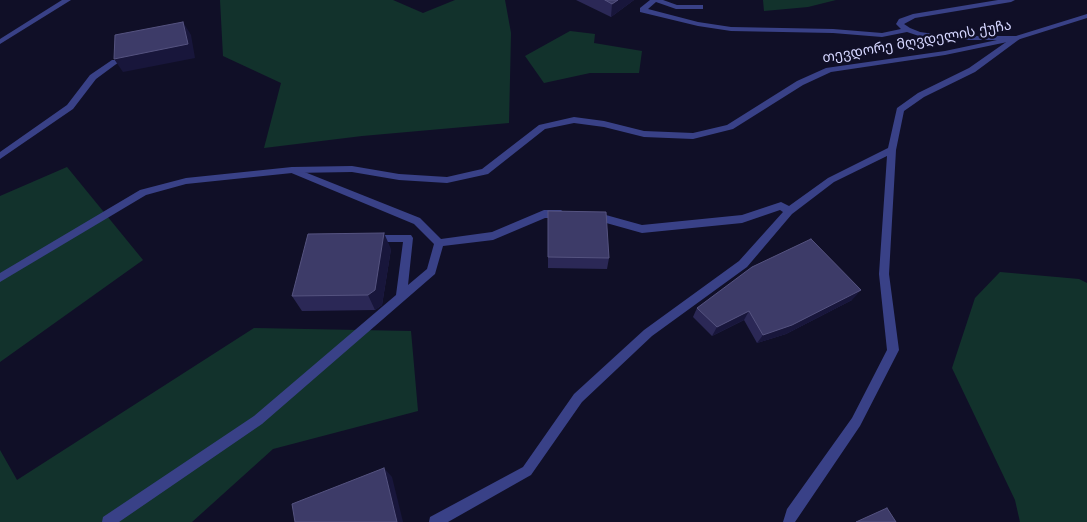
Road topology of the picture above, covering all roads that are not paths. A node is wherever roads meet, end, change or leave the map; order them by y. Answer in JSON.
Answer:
{"nodes":[{"id":1,"x":67,"y":0,"type":"edge"},
{"id":2,"x":655,"y":0,"type":"edge"},
{"id":3,"x":1011,"y":0,"type":"edge"},
{"id":4,"x":700,"y":7,"type":"dead end"},
{"id":5,"x":1087,"y":16,"type":"edge"},
{"id":6,"x":907,"y":30,"type":"junction"},
{"id":7,"x":1017,"y":38,"type":"junction"},
{"id":8,"x":0,"y":42,"type":"edge"},
{"id":9,"x":115,"y":62,"type":"edge"},
{"id":10,"x":892,"y":150,"type":"junction"},
{"id":11,"x":0,"y":156,"type":"edge"},
{"id":12,"x":292,"y":170,"type":"junction"},
{"id":13,"x":789,"y":211,"type":"junction"},
{"id":14,"x":359,"y":238,"type":"edge"},
{"id":15,"x":439,"y":243,"type":"junction"},
{"id":16,"x":0,"y":278,"type":"edge"},
{"id":17,"x":401,"y":298,"type":"junction"},
{"id":18,"x":108,"y":522,"type":"edge"},
{"id":19,"x":435,"y":522,"type":"edge"},
{"id":20,"x":789,"y":522,"type":"edge"}],
"edges":[{"from":1,"to":8,"type":"street"},
{"from":2,"to":4,"type":"street"},
{"from":2,"to":6,"type":"street"},
{"from":3,"to":6,"type":"street"},
{"from":5,"to":7,"type":"street","name":"თევდორე მღვდელის ქუჩა"},
{"from":6,"to":7,"type":"street"},
{"from":7,"to":10,"type":"street"},
{"from":7,"to":12,"type":"street","name":"თევდორე მღვდელის ქუჩა"},
{"from":9,"to":11,"type":"street"},
{"from":10,"to":13,"type":"street"},
{"from":10,"to":20,"type":"street"},
{"from":12,"to":15,"type":"street"},
{"from":12,"to":16,"type":"street","name":"თევდორე მღვდელის ქუჩა"},
{"from":13,"to":15,"type":"street"},
{"from":13,"to":19,"type":"street"},
{"from":14,"to":17,"type":"street"},
{"from":15,"to":17,"type":"street"},
{"from":17,"to":18,"type":"street"}]}
